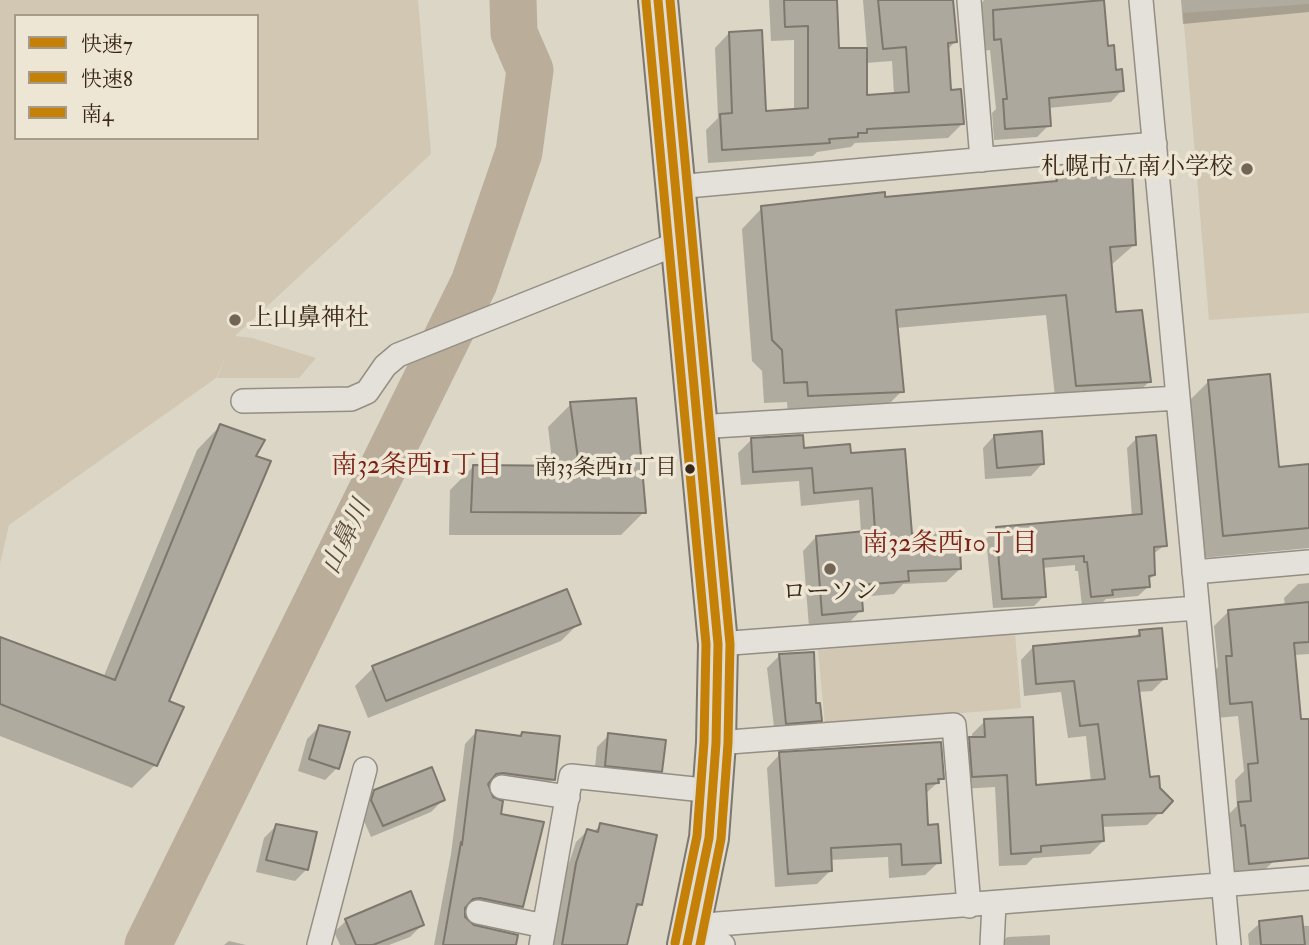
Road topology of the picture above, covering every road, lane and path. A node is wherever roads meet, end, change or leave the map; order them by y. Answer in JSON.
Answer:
{"nodes":[{"id":1,"x":658,"y":0,"type":"edge"},
{"id":2,"x":969,"y":0,"type":"edge"},
{"id":3,"x":1141,"y":0,"type":"edge"},
{"id":4,"x":1155,"y":144,"type":"junction"},
{"id":5,"x":982,"y":160,"type":"junction"},
{"id":6,"x":676,"y":187,"type":"junction"},
{"id":7,"x":681,"y":242,"type":"junction"},
{"id":8,"x":1178,"y":398,"type":"junction"},
{"id":9,"x":243,"y":401,"type":"dead end"},
{"id":10,"x":697,"y":427,"type":"junction"},
{"id":11,"x":1309,"y":562,"type":"edge"},
{"id":12,"x":1194,"y":572,"type":"junction"},
{"id":13,"x":1197,"y":608,"type":"junction"},
{"id":14,"x":718,"y":644,"type":"junction"},
{"id":15,"x":716,"y":743,"type":"junction"},
{"id":16,"x":365,"y":769,"type":"dead end"},
{"id":17,"x":502,"y":787,"type":"dead end"},
{"id":18,"x":713,"y":790,"type":"junction"},
{"id":19,"x":568,"y":797,"type":"junction"},
{"id":20,"x":1309,"y":878,"type":"edge"},
{"id":21,"x":1223,"y":886,"type":"junction"},
{"id":22,"x":994,"y":904,"type":"junction"},
{"id":23,"x":969,"y":905,"type":"junction"},
{"id":24,"x":478,"y":912,"type":"dead end"},
{"id":25,"x":543,"y":936,"type":"edge"},
{"id":26,"x":701,"y":939,"type":"edge"},
{"id":27,"x":319,"y":945,"type":"edge"},
{"id":28,"x":992,"y":945,"type":"edge"},
{"id":29,"x":1229,"y":945,"type":"edge"}],
"edges":[{"from":1,"to":6,"type":"highway"},
{"from":2,"to":5,"type":"street"},
{"from":3,"to":4,"type":"street"},
{"from":4,"to":5,"type":"street"},
{"from":4,"to":8,"type":"street"},
{"from":5,"to":6,"type":"street"},
{"from":6,"to":7,"type":"highway"},
{"from":7,"to":9,"type":"street"},
{"from":7,"to":10,"type":"highway"},
{"from":8,"to":10,"type":"street"},
{"from":8,"to":12,"type":"street"},
{"from":10,"to":14,"type":"highway"},
{"from":11,"to":12,"type":"street"},
{"from":12,"to":13,"type":"street"},
{"from":13,"to":14,"type":"street"},
{"from":13,"to":21,"type":"street"},
{"from":14,"to":15,"type":"highway"},
{"from":15,"to":18,"type":"highway"},
{"from":15,"to":23,"type":"street"},
{"from":16,"to":27,"type":"street"},
{"from":17,"to":19,"type":"street"},
{"from":18,"to":19,"type":"street"},
{"from":18,"to":26,"type":"highway"},
{"from":19,"to":25,"type":"street"},
{"from":20,"to":21,"type":"street"},
{"from":21,"to":22,"type":"street"},
{"from":21,"to":29,"type":"street"},
{"from":22,"to":23,"type":"street"},
{"from":22,"to":28,"type":"street"},
{"from":23,"to":26,"type":"street"},
{"from":24,"to":25,"type":"street"}]}
